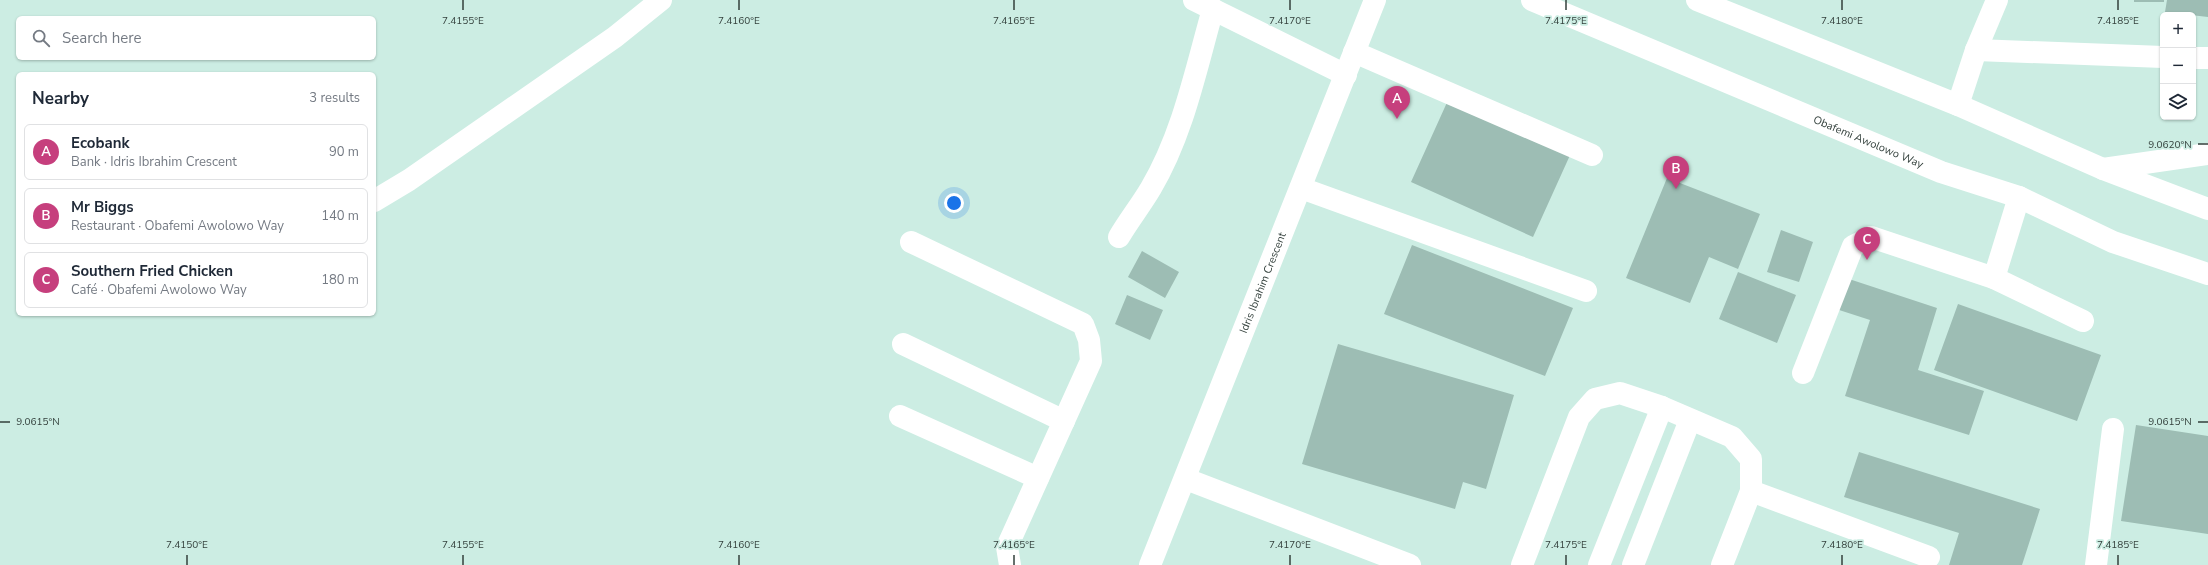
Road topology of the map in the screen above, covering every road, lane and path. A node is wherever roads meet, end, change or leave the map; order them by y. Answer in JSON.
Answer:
{"nodes":[{"id":1,"x":661,"y":0,"type":"edge"},
{"id":2,"x":1375,"y":0,"type":"edge"},
{"id":3,"x":1532,"y":0,"type":"edge"},
{"id":4,"x":1697,"y":0,"type":"edge"},
{"id":5,"x":1997,"y":0,"type":"edge"},
{"id":6,"x":1203,"y":4,"type":"edge"},
{"id":7,"x":1976,"y":50,"type":"junction"},
{"id":8,"x":1354,"y":52,"type":"junction"},
{"id":9,"x":2160,"y":57,"type":"edge"},
{"id":10,"x":2196,"y":58,"type":"edge"},
{"id":11,"x":2208,"y":58,"type":"edge"},
{"id":12,"x":1346,"y":75,"type":"junction"},
{"id":13,"x":1958,"y":105,"type":"junction"},
{"id":14,"x":2208,"y":154,"type":"edge"},
{"id":15,"x":1592,"y":155,"type":"dead end"},
{"id":16,"x":2103,"y":169,"type":"junction"},
{"id":17,"x":1301,"y":188,"type":"junction"},
{"id":18,"x":2019,"y":197,"type":"junction"},
{"id":19,"x":376,"y":200,"type":"edge"},
{"id":20,"x":2208,"y":209,"type":"edge"},
{"id":21,"x":1119,"y":236,"type":"dead end"},
{"id":22,"x":911,"y":242,"type":"dead end"},
{"id":23,"x":2208,"y":274,"type":"edge"},
{"id":24,"x":1994,"y":278,"type":"junction"},
{"id":25,"x":1586,"y":291,"type":"dead end"},
{"id":26,"x":2083,"y":322,"type":"dead end"},
{"id":27,"x":903,"y":344,"type":"dead end"},
{"id":28,"x":1803,"y":373,"type":"dead end"},
{"id":29,"x":1662,"y":408,"type":"junction"},
{"id":30,"x":900,"y":416,"type":"dead end"},
{"id":31,"x":1690,"y":420,"type":"junction"},
{"id":32,"x":1064,"y":421,"type":"junction"},
{"id":33,"x":2114,"y":429,"type":"dead end"},
{"id":34,"x":1038,"y":478,"type":"junction"},
{"id":35,"x":1186,"y":478,"type":"junction"},
{"id":36,"x":1751,"y":491,"type":"junction"},
{"id":37,"x":1929,"y":557,"type":"dead end"},
{"id":38,"x":1010,"y":565,"type":"edge"},
{"id":39,"x":1150,"y":565,"type":"edge"},
{"id":40,"x":1410,"y":565,"type":"edge"},
{"id":41,"x":1522,"y":565,"type":"edge"},
{"id":42,"x":1599,"y":565,"type":"edge"},
{"id":43,"x":1633,"y":565,"type":"edge"},
{"id":44,"x":1722,"y":565,"type":"edge"},
{"id":45,"x":2096,"y":565,"type":"edge"}],
"edges":[{"from":1,"to":19,"type":"street"},
{"from":2,"to":8,"type":"street","name":"Idris Ibrahim Crescent"},
{"from":3,"to":18,"type":"street","name":"Obafemi Awolowo Way"},
{"from":4,"to":13,"type":"street"},
{"from":5,"to":7,"type":"street"},
{"from":6,"to":12,"type":"street"},
{"from":6,"to":21,"type":"street"},
{"from":7,"to":9,"type":"street"},
{"from":7,"to":13,"type":"street"},
{"from":8,"to":12,"type":"street","name":"Idris Ibrahim Crescent"},
{"from":8,"to":15,"type":"street"},
{"from":10,"to":11,"type":"street"},
{"from":12,"to":17,"type":"street","name":"Idris Ibrahim Crescent"},
{"from":13,"to":16,"type":"street"},
{"from":14,"to":16,"type":"street"},
{"from":16,"to":20,"type":"street"},
{"from":17,"to":25,"type":"street"},
{"from":17,"to":35,"type":"street","name":"Idris Ibrahim Crescent"},
{"from":18,"to":23,"type":"street","name":"Obafemi Awolowo Way"},
{"from":18,"to":24,"type":"street"},
{"from":22,"to":32,"type":"street"},
{"from":24,"to":26,"type":"street"},
{"from":24,"to":28,"type":"street"},
{"from":27,"to":32,"type":"street"},
{"from":29,"to":31,"type":"street"},
{"from":29,"to":41,"type":"street"},
{"from":29,"to":42,"type":"street"},
{"from":30,"to":34,"type":"street"},
{"from":31,"to":36,"type":"street"},
{"from":31,"to":43,"type":"street"},
{"from":32,"to":34,"type":"street"},
{"from":33,"to":45,"type":"street"},
{"from":34,"to":38,"type":"street"},
{"from":35,"to":39,"type":"street","name":"Idris Ibrahim Crescent"},
{"from":35,"to":40,"type":"street"},
{"from":36,"to":37,"type":"street"},
{"from":36,"to":44,"type":"street"}]}
